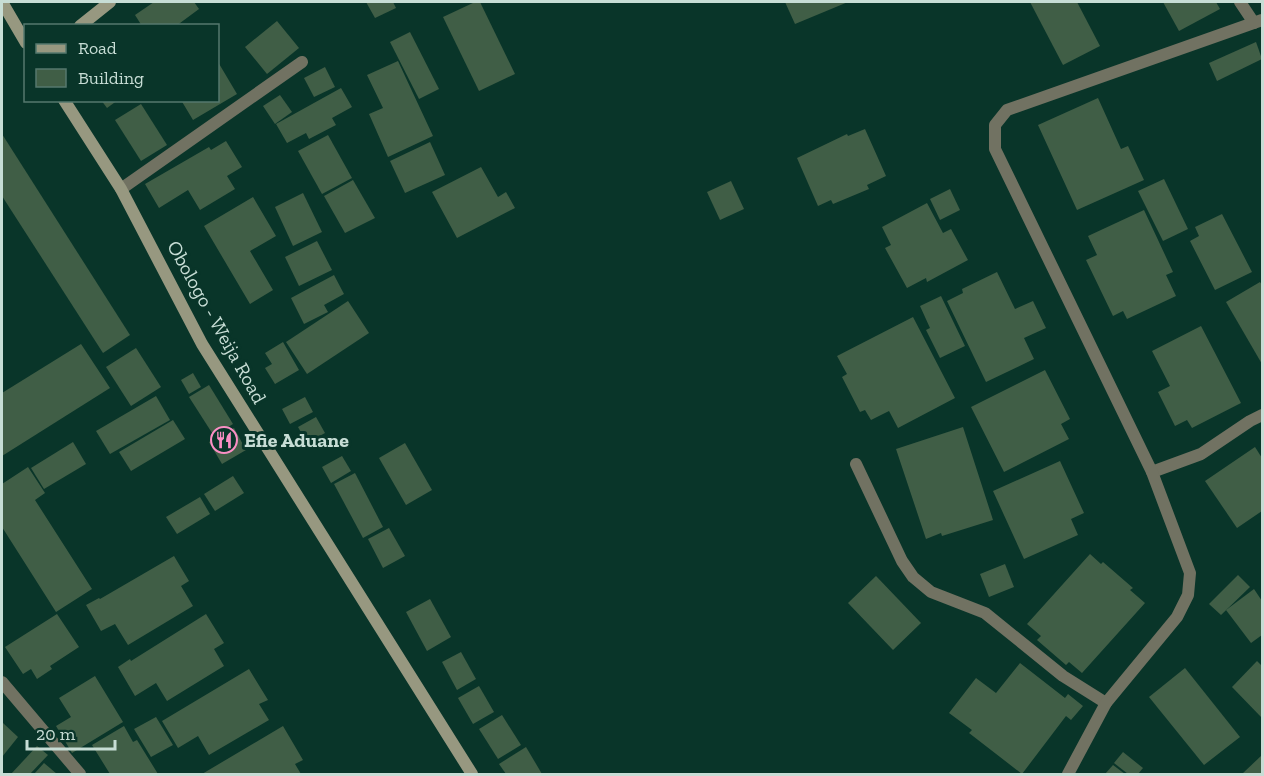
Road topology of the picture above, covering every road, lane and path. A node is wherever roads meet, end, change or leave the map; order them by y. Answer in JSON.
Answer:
{"nodes":[{"id":1,"x":2,"y":2,"type":"edge"},
{"id":2,"x":110,"y":2,"type":"edge"},
{"id":3,"x":1240,"y":2,"type":"edge"},
{"id":4,"x":1258,"y":22,"type":"edge"},
{"id":5,"x":82,"y":24,"type":"edge"},
{"id":6,"x":24,"y":40,"type":"edge"},
{"id":7,"x":302,"y":62,"type":"dead end"},
{"id":8,"x":65,"y":102,"type":"edge"},
{"id":9,"x":121,"y":189,"type":"junction"},
{"id":10,"x":1263,"y":415,"type":"edge"},
{"id":11,"x":856,"y":464,"type":"dead end"},
{"id":12,"x":1152,"y":472,"type":"junction"},
{"id":13,"x":2,"y":682,"type":"edge"},
{"id":14,"x":1106,"y":703,"type":"junction"},
{"id":15,"x":80,"y":774,"type":"edge"},
{"id":16,"x":472,"y":774,"type":"edge"},
{"id":17,"x":1068,"y":774,"type":"edge"}],
"edges":[{"from":1,"to":6,"type":"street"},
{"from":2,"to":5,"type":"street"},
{"from":3,"to":4,"type":"street"},
{"from":4,"to":12,"type":"street"},
{"from":7,"to":9,"type":"street"},
{"from":8,"to":9,"type":"street","name":"Obologo - Weija Road"},
{"from":9,"to":16,"type":"street","name":"Obologo - Weija Road"},
{"from":10,"to":12,"type":"street"},
{"from":11,"to":14,"type":"street"},
{"from":12,"to":14,"type":"street"},
{"from":13,"to":15,"type":"street"},
{"from":14,"to":17,"type":"street"}]}
